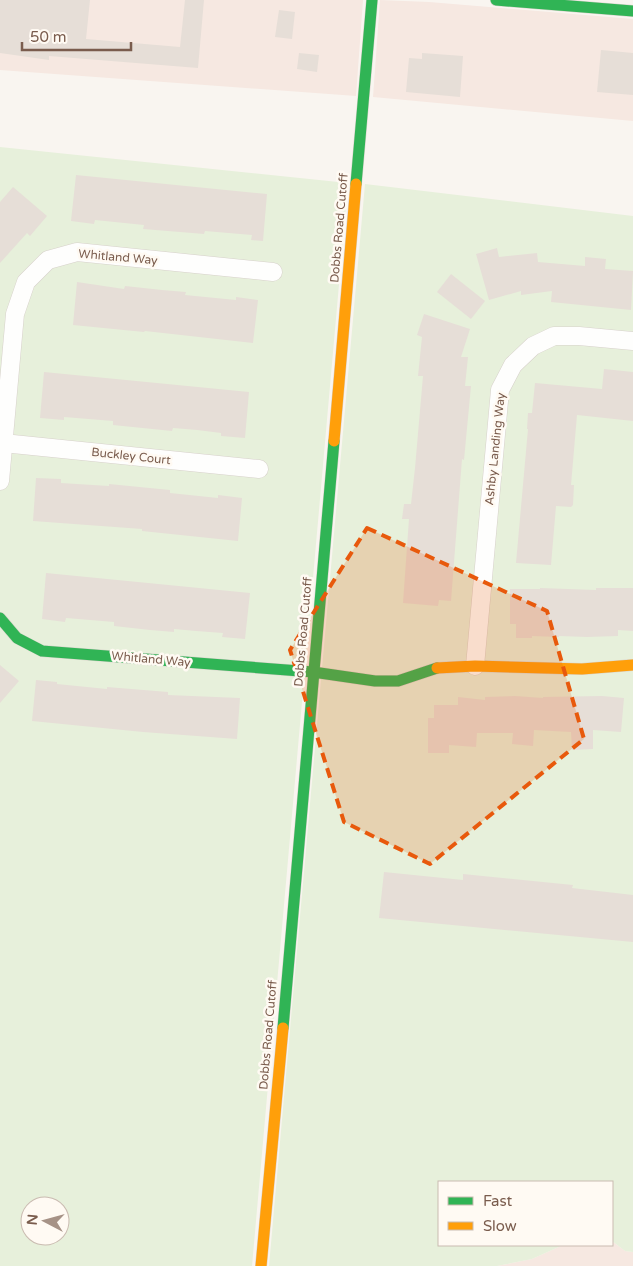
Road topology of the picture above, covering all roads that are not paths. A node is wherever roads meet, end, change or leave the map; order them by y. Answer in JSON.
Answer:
{"nodes":[{"id":1,"x":372,"y":0,"type":"edge"},
{"id":2,"x":496,"y":0,"type":"edge"},
{"id":3,"x":633,"y":11,"type":"edge"},
{"id":4,"x":273,"y":272,"type":"dead end"},
{"id":5,"x":633,"y":341,"type":"edge"},
{"id":6,"x":4,"y":443,"type":"junction"},
{"id":7,"x":259,"y":470,"type":"dead end"},
{"id":8,"x":0,"y":481,"type":"edge"},
{"id":9,"x":0,"y":618,"type":"edge"},
{"id":10,"x":633,"y":665,"type":"edge"},
{"id":11,"x":475,"y":666,"type":"junction"},
{"id":12,"x":313,"y":672,"type":"junction"},
{"id":13,"x":261,"y":1266,"type":"edge"}],
"edges":[{"from":1,"to":12,"type":"street","name":"Dobbs Road Cutoff"},
{"from":2,"to":3,"type":"street"},
{"from":4,"to":6,"type":"street","name":"Whitland Way"},
{"from":5,"to":11,"type":"street","name":"Ashby Landing Way"},
{"from":6,"to":7,"type":"street","name":"Buckley Court"},
{"from":6,"to":8,"type":"street","name":"Whitland Way"},
{"from":9,"to":12,"type":"street","name":"Whitland Way"},
{"from":10,"to":11,"type":"street"},
{"from":11,"to":12,"type":"street"},
{"from":12,"to":13,"type":"street","name":"Dobbs Road Cutoff"}]}
